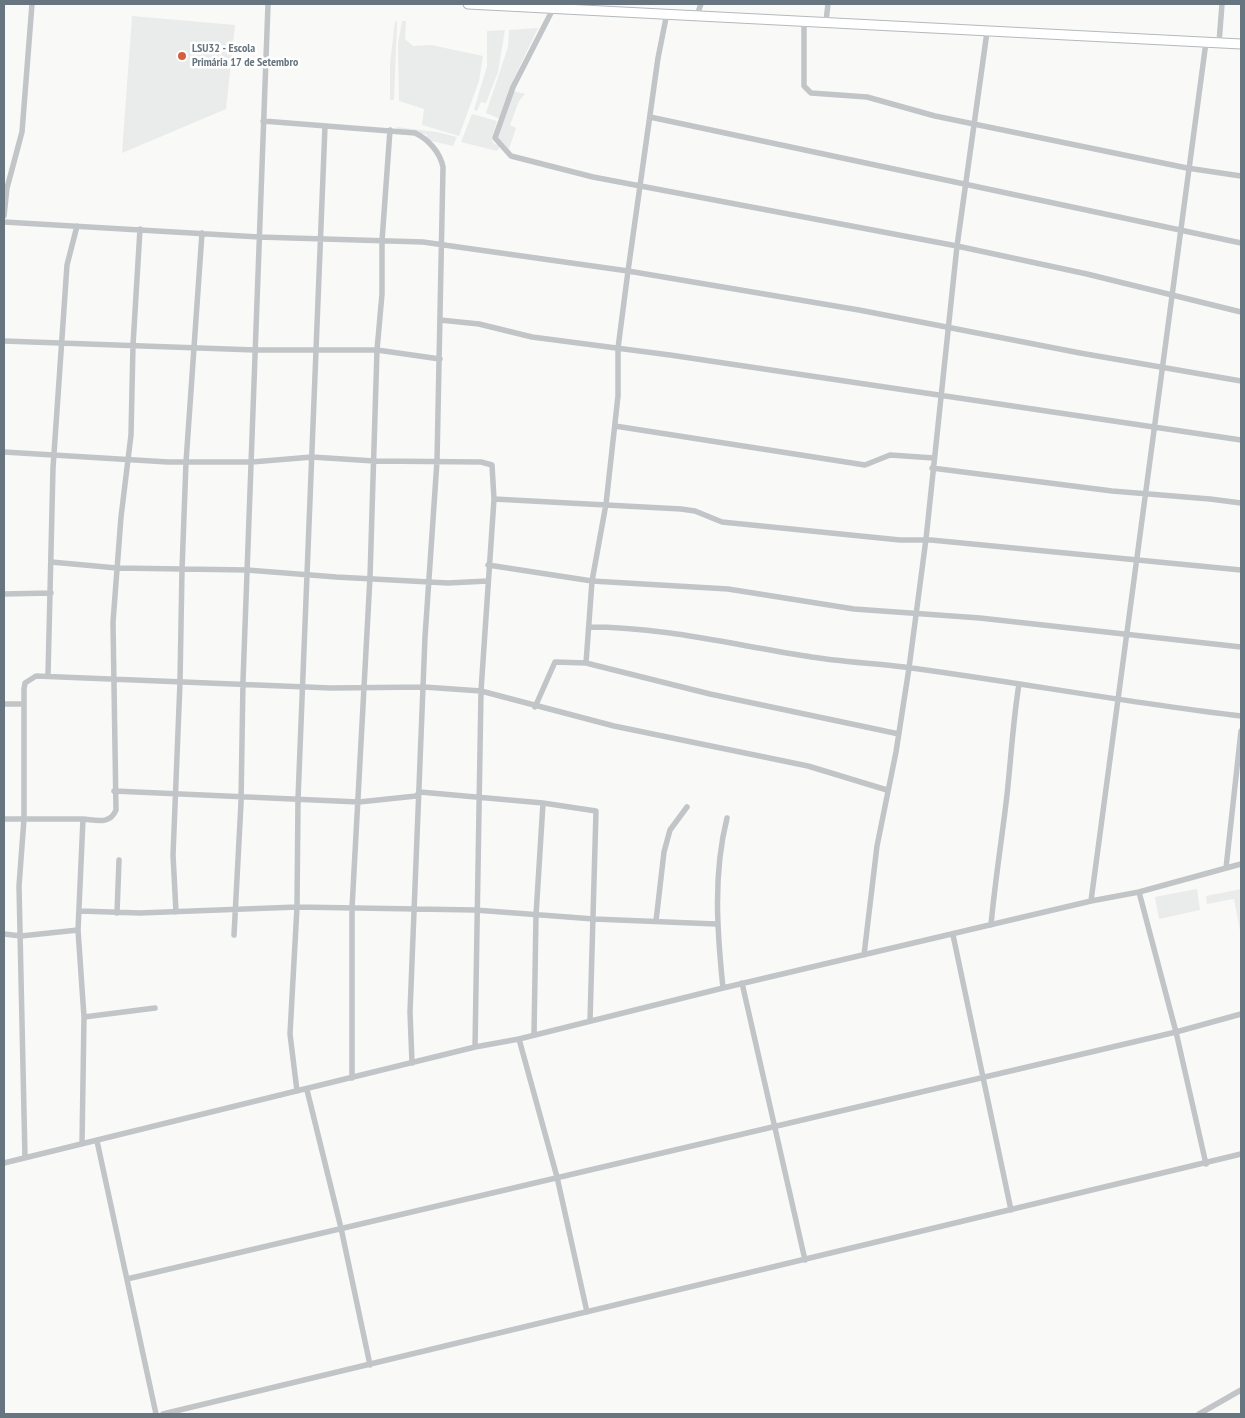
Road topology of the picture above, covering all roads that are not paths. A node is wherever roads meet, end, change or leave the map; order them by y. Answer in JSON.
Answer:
{"nodes":[{"id":1,"x":32,"y":4,"type":"edge"},
{"id":2,"x":268,"y":4,"type":"edge"},
{"id":3,"x":468,"y":4,"type":"edge"},
{"id":4,"x":701,"y":4,"type":"edge"},
{"id":5,"x":828,"y":4,"type":"edge"},
{"id":6,"x":1222,"y":4,"type":"edge"},
{"id":7,"x":554,"y":7,"type":"junction"},
{"id":8,"x":600,"y":8,"type":"edge"},
{"id":9,"x":667,"y":14,"type":"junction"},
{"id":10,"x":698,"y":15,"type":"junction"},
{"id":11,"x":804,"y":20,"type":"junction"},
{"id":12,"x":826,"y":21,"type":"junction"},
{"id":13,"x":987,"y":32,"type":"junction"},
{"id":14,"x":1206,"y":42,"type":"junction"},
{"id":15,"x":1219,"y":43,"type":"junction"},
{"id":16,"x":1241,"y":44,"type":"edge"},
{"id":17,"x":650,"y":117,"type":"junction"},
{"id":18,"x":264,"y":121,"type":"junction"},
{"id":19,"x":974,"y":124,"type":"junction"},
{"id":20,"x":325,"y":126,"type":"junction"},
{"id":21,"x":390,"y":130,"type":"junction"},
{"id":22,"x":1187,"y":168,"type":"junction"},
{"id":23,"x":1241,"y":176,"type":"edge"},
{"id":24,"x":639,"y":184,"type":"junction"},
{"id":25,"x":966,"y":184,"type":"junction"},
{"id":26,"x":4,"y":216,"type":"edge"},
{"id":27,"x":4,"y":222,"type":"edge"},
{"id":28,"x":77,"y":226,"type":"junction"},
{"id":29,"x":1180,"y":229,"type":"junction"},
{"id":30,"x":140,"y":230,"type":"junction"},
{"id":31,"x":202,"y":233,"type":"junction"},
{"id":32,"x":259,"y":237,"type":"junction"},
{"id":33,"x":321,"y":239,"type":"junction"},
{"id":34,"x":382,"y":240,"type":"junction"},
{"id":35,"x":1241,"y":243,"type":"edge"},
{"id":36,"x":441,"y":244,"type":"junction"},
{"id":37,"x":957,"y":246,"type":"junction"},
{"id":38,"x":628,"y":270,"type":"junction"},
{"id":39,"x":1173,"y":296,"type":"junction"},
{"id":40,"x":1241,"y":312,"type":"edge"},
{"id":41,"x":440,"y":320,"type":"junction"},
{"id":42,"x":948,"y":328,"type":"junction"},
{"id":43,"x":4,"y":341,"type":"edge"},
{"id":44,"x":62,"y":343,"type":"junction"},
{"id":45,"x":133,"y":344,"type":"junction"},
{"id":46,"x":194,"y":347,"type":"junction"},
{"id":47,"x":618,"y":348,"type":"junction"},
{"id":48,"x":255,"y":350,"type":"junction"},
{"id":49,"x":317,"y":350,"type":"junction"},
{"id":50,"x":377,"y":350,"type":"junction"},
{"id":51,"x":440,"y":358,"type":"junction"},
{"id":52,"x":1161,"y":367,"type":"junction"},
{"id":53,"x":1241,"y":381,"type":"edge"},
{"id":54,"x":941,"y":396,"type":"junction"},
{"id":55,"x":614,"y":426,"type":"junction"},
{"id":56,"x":1155,"y":428,"type":"junction"},
{"id":57,"x":1241,"y":440,"type":"edge"},
{"id":58,"x":4,"y":452,"type":"edge"},
{"id":59,"x":55,"y":454,"type":"junction"},
{"id":60,"x":312,"y":457,"type":"junction"},
{"id":61,"x":934,"y":458,"type":"junction"},
{"id":62,"x":126,"y":460,"type":"junction"},
{"id":63,"x":374,"y":461,"type":"junction"},
{"id":64,"x":437,"y":461,"type":"junction"},
{"id":65,"x":186,"y":462,"type":"junction"},
{"id":66,"x":252,"y":462,"type":"junction"},
{"id":67,"x":932,"y":468,"type":"junction"},
{"id":68,"x":1145,"y":493,"type":"junction"},
{"id":69,"x":494,"y":500,"type":"junction"},
{"id":70,"x":1241,"y":503,"type":"edge"},
{"id":71,"x":606,"y":504,"type":"junction"},
{"id":72,"x":926,"y":539,"type":"junction"},
{"id":73,"x":1138,"y":560,"type":"junction"},
{"id":74,"x":50,"y":562,"type":"junction"},
{"id":75,"x":488,"y":565,"type":"junction"},
{"id":76,"x":117,"y":568,"type":"junction"},
{"id":77,"x":182,"y":570,"type":"junction"},
{"id":78,"x":247,"y":570,"type":"junction"},
{"id":79,"x":1241,"y":570,"type":"edge"},
{"id":80,"x":307,"y":574,"type":"junction"},
{"id":81,"x":370,"y":577,"type":"junction"},
{"id":82,"x":428,"y":580,"type":"junction"},
{"id":83,"x":488,"y":581,"type":"junction"},
{"id":84,"x":592,"y":581,"type":"junction"},
{"id":85,"x":52,"y":593,"type":"junction"},
{"id":86,"x":4,"y":594,"type":"edge"},
{"id":87,"x":916,"y":612,"type":"junction"},
{"id":88,"x":590,"y":627,"type":"junction"},
{"id":89,"x":1127,"y":635,"type":"junction"},
{"id":90,"x":1241,"y":647,"type":"edge"},
{"id":91,"x":586,"y":663,"type":"junction"},
{"id":92,"x":909,"y":668,"type":"junction"},
{"id":93,"x":48,"y":675,"type":"junction"},
{"id":94,"x":113,"y":679,"type":"junction"},
{"id":95,"x":180,"y":682,"type":"junction"},
{"id":96,"x":242,"y":684,"type":"junction"},
{"id":97,"x":1019,"y":684,"type":"junction"},
{"id":98,"x":303,"y":687,"type":"junction"},
{"id":99,"x":424,"y":687,"type":"junction"},
{"id":100,"x":364,"y":688,"type":"junction"},
{"id":101,"x":481,"y":691,"type":"junction"},
{"id":102,"x":1119,"y":700,"type":"junction"},
{"id":103,"x":4,"y":704,"type":"edge"},
{"id":104,"x":24,"y":704,"type":"junction"},
{"id":105,"x":535,"y":707,"type":"junction"},
{"id":106,"x":1241,"y":716,"type":"edge"},
{"id":107,"x":1241,"y":731,"type":"edge"},
{"id":108,"x":899,"y":734,"type":"junction"},
{"id":109,"x":887,"y":790,"type":"junction"},
{"id":110,"x":114,"y":791,"type":"junction"},
{"id":111,"x":420,"y":792,"type":"junction"},
{"id":112,"x":175,"y":793,"type":"junction"},
{"id":113,"x":241,"y":795,"type":"junction"},
{"id":114,"x":478,"y":798,"type":"junction"},
{"id":115,"x":298,"y":799,"type":"junction"},
{"id":116,"x":359,"y":802,"type":"junction"},
{"id":117,"x":543,"y":803,"type":"junction"},
{"id":118,"x":687,"y":807,"type":"dead end"},
{"id":119,"x":727,"y":818,"type":"dead end"},
{"id":120,"x":4,"y":819,"type":"edge"},
{"id":121,"x":24,"y":819,"type":"junction"},
{"id":122,"x":83,"y":819,"type":"junction"},
{"id":123,"x":119,"y":860,"type":"dead end"},
{"id":124,"x":1241,"y":864,"type":"edge"},
{"id":125,"x":1226,"y":868,"type":"junction"},
{"id":126,"x":1139,"y":892,"type":"junction"},
{"id":127,"x":1091,"y":901,"type":"junction"},
{"id":128,"x":297,"y":907,"type":"junction"},
{"id":129,"x":352,"y":908,"type":"junction"},
{"id":130,"x":415,"y":910,"type":"junction"},
{"id":131,"x":475,"y":910,"type":"junction"},
{"id":132,"x":80,"y":911,"type":"junction"},
{"id":133,"x":234,"y":911,"type":"junction"},
{"id":134,"x":176,"y":912,"type":"junction"},
{"id":135,"x":117,"y":913,"type":"junction"},
{"id":136,"x":536,"y":915,"type":"junction"},
{"id":137,"x":594,"y":919,"type":"junction"},
{"id":138,"x":656,"y":921,"type":"junction"},
{"id":139,"x":716,"y":924,"type":"junction"},
{"id":140,"x":991,"y":925,"type":"junction"},
{"id":141,"x":78,"y":930,"type":"junction"},
{"id":142,"x":4,"y":934,"type":"edge"},
{"id":143,"x":234,"y":935,"type":"dead end"},
{"id":144,"x":953,"y":935,"type":"junction"},
{"id":145,"x":21,"y":936,"type":"junction"},
{"id":146,"x":864,"y":955,"type":"junction"},
{"id":147,"x":742,"y":983,"type":"junction"},
{"id":148,"x":722,"y":988,"type":"junction"},
{"id":149,"x":155,"y":1008,"type":"dead end"},
{"id":150,"x":1241,"y":1014,"type":"edge"},
{"id":151,"x":84,"y":1017,"type":"junction"},
{"id":152,"x":590,"y":1020,"type":"junction"},
{"id":153,"x":1176,"y":1032,"type":"junction"},
{"id":154,"x":534,"y":1035,"type":"junction"},
{"id":155,"x":519,"y":1039,"type":"junction"},
{"id":156,"x":474,"y":1047,"type":"junction"},
{"id":157,"x":412,"y":1063,"type":"junction"},
{"id":158,"x":984,"y":1076,"type":"junction"},
{"id":159,"x":352,"y":1078,"type":"junction"},
{"id":160,"x":307,"y":1090,"type":"junction"},
{"id":161,"x":297,"y":1091,"type":"junction"},
{"id":162,"x":775,"y":1126,"type":"junction"},
{"id":163,"x":97,"y":1140,"type":"junction"},
{"id":164,"x":82,"y":1144,"type":"junction"},
{"id":165,"x":1241,"y":1154,"type":"edge"},
{"id":166,"x":25,"y":1158,"type":"junction"},
{"id":167,"x":4,"y":1163,"type":"edge"},
{"id":168,"x":1206,"y":1164,"type":"junction"},
{"id":169,"x":557,"y":1177,"type":"junction"},
{"id":170,"x":1011,"y":1210,"type":"junction"},
{"id":171,"x":341,"y":1228,"type":"junction"},
{"id":172,"x":805,"y":1260,"type":"junction"},
{"id":173,"x":127,"y":1279,"type":"junction"},
{"id":174,"x":587,"y":1312,"type":"junction"},
{"id":175,"x":370,"y":1365,"type":"junction"},
{"id":176,"x":1241,"y":1390,"type":"edge"},
{"id":177,"x":156,"y":1414,"type":"edge"},
{"id":178,"x":164,"y":1414,"type":"edge"},
{"id":179,"x":1199,"y":1414,"type":"edge"}],
"edges":[{"from":1,"to":26,"type":"street"},
{"from":2,"to":18,"type":"street"},
{"from":3,"to":7,"type":"main road"},
{"from":4,"to":10,"type":"street"},
{"from":5,"to":12,"type":"street"},
{"from":6,"to":15,"type":"street"},
{"from":7,"to":8,"type":"main road"},
{"from":7,"to":24,"type":"street"},
{"from":8,"to":9,"type":"main road"},
{"from":9,"to":10,"type":"main road"},
{"from":9,"to":17,"type":"street"},
{"from":10,"to":11,"type":"main road"},
{"from":11,"to":12,"type":"main road"},
{"from":11,"to":19,"type":"street"},
{"from":12,"to":13,"type":"main road"},
{"from":13,"to":14,"type":"main road"},
{"from":13,"to":19,"type":"street"},
{"from":14,"to":15,"type":"main road"},
{"from":14,"to":22,"type":"street"},
{"from":15,"to":16,"type":"main road"},
{"from":17,"to":24,"type":"street"},
{"from":17,"to":25,"type":"street"},
{"from":18,"to":20,"type":"street"},
{"from":18,"to":32,"type":"street"},
{"from":19,"to":22,"type":"street"},
{"from":19,"to":25,"type":"street"},
{"from":20,"to":21,"type":"street"},
{"from":20,"to":33,"type":"street"},
{"from":21,"to":34,"type":"street"},
{"from":21,"to":36,"type":"street"},
{"from":22,"to":23,"type":"street"},
{"from":22,"to":29,"type":"street"},
{"from":24,"to":37,"type":"street"},
{"from":24,"to":38,"type":"street"},
{"from":25,"to":29,"type":"street"},
{"from":25,"to":37,"type":"street"},
{"from":27,"to":28,"type":"street"},
{"from":28,"to":30,"type":"street"},
{"from":28,"to":44,"type":"street"},
{"from":29,"to":35,"type":"street"},
{"from":29,"to":39,"type":"street"},
{"from":30,"to":31,"type":"street"},
{"from":30,"to":45,"type":"street"},
{"from":31,"to":32,"type":"street"},
{"from":31,"to":46,"type":"street"},
{"from":32,"to":33,"type":"street"},
{"from":32,"to":48,"type":"street"},
{"from":33,"to":34,"type":"street"},
{"from":33,"to":49,"type":"street"},
{"from":34,"to":36,"type":"street"},
{"from":34,"to":50,"type":"street"},
{"from":36,"to":38,"type":"street"},
{"from":36,"to":41,"type":"street"},
{"from":37,"to":39,"type":"street"},
{"from":37,"to":42,"type":"street"},
{"from":38,"to":42,"type":"street"},
{"from":38,"to":47,"type":"street"},
{"from":39,"to":40,"type":"street"},
{"from":39,"to":52,"type":"street"},
{"from":41,"to":47,"type":"street"},
{"from":41,"to":51,"type":"street"},
{"from":42,"to":52,"type":"street"},
{"from":42,"to":54,"type":"street"},
{"from":43,"to":44,"type":"street"},
{"from":44,"to":45,"type":"street"},
{"from":44,"to":59,"type":"street"},
{"from":45,"to":46,"type":"street"},
{"from":45,"to":62,"type":"street"},
{"from":46,"to":48,"type":"street"},
{"from":46,"to":65,"type":"street"},
{"from":47,"to":54,"type":"street"},
{"from":47,"to":55,"type":"street"},
{"from":48,"to":49,"type":"street"},
{"from":48,"to":66,"type":"street"},
{"from":49,"to":50,"type":"street"},
{"from":49,"to":60,"type":"street"},
{"from":50,"to":51,"type":"street"},
{"from":50,"to":63,"type":"street"},
{"from":51,"to":64,"type":"street"},
{"from":52,"to":53,"type":"street"},
{"from":52,"to":56,"type":"street"},
{"from":54,"to":56,"type":"street"},
{"from":54,"to":61,"type":"street"},
{"from":55,"to":61,"type":"street"},
{"from":55,"to":71,"type":"street"},
{"from":56,"to":57,"type":"street"},
{"from":56,"to":68,"type":"street"},
{"from":58,"to":59,"type":"street"},
{"from":59,"to":62,"type":"street"},
{"from":59,"to":74,"type":"street"},
{"from":60,"to":63,"type":"street"},
{"from":60,"to":66,"type":"street"},
{"from":60,"to":80,"type":"street"},
{"from":61,"to":67,"type":"street"},
{"from":62,"to":65,"type":"street"},
{"from":62,"to":76,"type":"street"},
{"from":63,"to":64,"type":"street"},
{"from":63,"to":81,"type":"street"},
{"from":64,"to":69,"type":"street"},
{"from":64,"to":82,"type":"street"},
{"from":65,"to":66,"type":"street"},
{"from":65,"to":77,"type":"street"},
{"from":66,"to":78,"type":"street"},
{"from":67,"to":68,"type":"street"},
{"from":67,"to":72,"type":"street"},
{"from":68,"to":70,"type":"street"},
{"from":68,"to":73,"type":"street"},
{"from":69,"to":71,"type":"street"},
{"from":69,"to":75,"type":"street"},
{"from":71,"to":72,"type":"street"},
{"from":71,"to":84,"type":"street"},
{"from":72,"to":73,"type":"street"},
{"from":72,"to":87,"type":"street"},
{"from":73,"to":79,"type":"street"},
{"from":73,"to":89,"type":"street"},
{"from":74,"to":76,"type":"street"},
{"from":74,"to":85,"type":"street"},
{"from":75,"to":83,"type":"street"},
{"from":75,"to":84,"type":"street"},
{"from":76,"to":77,"type":"street"},
{"from":76,"to":94,"type":"street"},
{"from":77,"to":78,"type":"street"},
{"from":77,"to":95,"type":"street"},
{"from":78,"to":80,"type":"street"},
{"from":78,"to":96,"type":"street"},
{"from":80,"to":81,"type":"street"},
{"from":80,"to":98,"type":"street"},
{"from":81,"to":82,"type":"street"},
{"from":81,"to":100,"type":"street"},
{"from":82,"to":83,"type":"street"},
{"from":82,"to":99,"type":"street"},
{"from":83,"to":101,"type":"street"},
{"from":84,"to":87,"type":"street"},
{"from":84,"to":88,"type":"street"},
{"from":85,"to":86,"type":"street"},
{"from":85,"to":93,"type":"street"},
{"from":87,"to":89,"type":"street"},
{"from":87,"to":92,"type":"street"},
{"from":88,"to":91,"type":"street"},
{"from":88,"to":92,"type":"street"},
{"from":89,"to":90,"type":"street"},
{"from":89,"to":102,"type":"street"},
{"from":91,"to":105,"type":"street"},
{"from":91,"to":108,"type":"street"},
{"from":92,"to":97,"type":"street"},
{"from":92,"to":108,"type":"street"},
{"from":93,"to":94,"type":"street"},
{"from":93,"to":104,"type":"street"},
{"from":94,"to":95,"type":"street"},
{"from":94,"to":110,"type":"street"},
{"from":95,"to":96,"type":"street"},
{"from":95,"to":112,"type":"street"},
{"from":96,"to":98,"type":"street"},
{"from":96,"to":113,"type":"street"},
{"from":97,"to":102,"type":"street"},
{"from":97,"to":140,"type":"street"},
{"from":98,"to":100,"type":"street"},
{"from":98,"to":115,"type":"street"},
{"from":99,"to":100,"type":"street"},
{"from":99,"to":101,"type":"street"},
{"from":99,"to":111,"type":"street"},
{"from":100,"to":116,"type":"street"},
{"from":101,"to":105,"type":"street"},
{"from":101,"to":114,"type":"street"},
{"from":102,"to":106,"type":"street"},
{"from":102,"to":127,"type":"street"},
{"from":103,"to":104,"type":"street"},
{"from":104,"to":121,"type":"street"},
{"from":105,"to":109,"type":"street"},
{"from":107,"to":125,"type":"street"},
{"from":108,"to":109,"type":"street"},
{"from":109,"to":146,"type":"street"},
{"from":110,"to":112,"type":"street"},
{"from":110,"to":122,"type":"street"},
{"from":111,"to":114,"type":"street"},
{"from":111,"to":116,"type":"street"},
{"from":111,"to":130,"type":"street"},
{"from":112,"to":113,"type":"street"},
{"from":112,"to":134,"type":"street"},
{"from":113,"to":115,"type":"street"},
{"from":113,"to":133,"type":"street"},
{"from":114,"to":117,"type":"street"},
{"from":114,"to":131,"type":"street"},
{"from":115,"to":116,"type":"street"},
{"from":115,"to":128,"type":"street"},
{"from":116,"to":129,"type":"street"},
{"from":117,"to":136,"type":"street"},
{"from":117,"to":137,"type":"street"},
{"from":118,"to":138,"type":"street"},
{"from":119,"to":139,"type":"street"},
{"from":120,"to":121,"type":"street"},
{"from":121,"to":122,"type":"street"},
{"from":121,"to":145,"type":"street"},
{"from":122,"to":132,"type":"street"},
{"from":123,"to":135,"type":"street"},
{"from":124,"to":125,"type":"street"},
{"from":125,"to":126,"type":"street"},
{"from":126,"to":127,"type":"street"},
{"from":126,"to":153,"type":"street"},
{"from":127,"to":140,"type":"street"},
{"from":128,"to":129,"type":"street"},
{"from":128,"to":133,"type":"street"},
{"from":128,"to":161,"type":"street"},
{"from":129,"to":130,"type":"street"},
{"from":129,"to":159,"type":"street"},
{"from":130,"to":131,"type":"street"},
{"from":130,"to":157,"type":"street"},
{"from":131,"to":136,"type":"street"},
{"from":131,"to":156,"type":"street"},
{"from":132,"to":135,"type":"street"},
{"from":132,"to":141,"type":"street"},
{"from":133,"to":134,"type":"street"},
{"from":133,"to":143,"type":"street"},
{"from":134,"to":135,"type":"street"},
{"from":136,"to":137,"type":"street"},
{"from":136,"to":154,"type":"street"},
{"from":137,"to":138,"type":"street"},
{"from":137,"to":152,"type":"street"},
{"from":138,"to":139,"type":"street"},
{"from":139,"to":148,"type":"street"},
{"from":140,"to":144,"type":"street"},
{"from":141,"to":145,"type":"street"},
{"from":141,"to":151,"type":"street"},
{"from":142,"to":145,"type":"street"},
{"from":144,"to":146,"type":"street"},
{"from":144,"to":158,"type":"street"},
{"from":145,"to":166,"type":"street"},
{"from":146,"to":147,"type":"street"},
{"from":147,"to":148,"type":"street"},
{"from":147,"to":162,"type":"street"},
{"from":148,"to":152,"type":"street"},
{"from":149,"to":151,"type":"street"},
{"from":150,"to":153,"type":"street"},
{"from":151,"to":164,"type":"street"},
{"from":152,"to":154,"type":"street"},
{"from":153,"to":158,"type":"street"},
{"from":153,"to":168,"type":"street"},
{"from":154,"to":155,"type":"street"},
{"from":155,"to":156,"type":"street"},
{"from":155,"to":169,"type":"street"},
{"from":156,"to":157,"type":"street"},
{"from":157,"to":159,"type":"street"},
{"from":158,"to":162,"type":"street"},
{"from":158,"to":170,"type":"street"},
{"from":159,"to":160,"type":"street"},
{"from":160,"to":161,"type":"street"},
{"from":160,"to":171,"type":"street"},
{"from":161,"to":163,"type":"street"},
{"from":162,"to":169,"type":"street"},
{"from":162,"to":172,"type":"street"},
{"from":163,"to":164,"type":"street"},
{"from":163,"to":173,"type":"street"},
{"from":164,"to":166,"type":"street"},
{"from":165,"to":168,"type":"street"},
{"from":166,"to":167,"type":"street"},
{"from":168,"to":170,"type":"street"},
{"from":169,"to":171,"type":"street"},
{"from":169,"to":174,"type":"street"},
{"from":170,"to":172,"type":"street"},
{"from":171,"to":173,"type":"street"},
{"from":171,"to":175,"type":"street"},
{"from":172,"to":174,"type":"street"},
{"from":173,"to":177,"type":"street"},
{"from":174,"to":175,"type":"street"},
{"from":175,"to":178,"type":"street"},
{"from":176,"to":179,"type":"street"}]}
